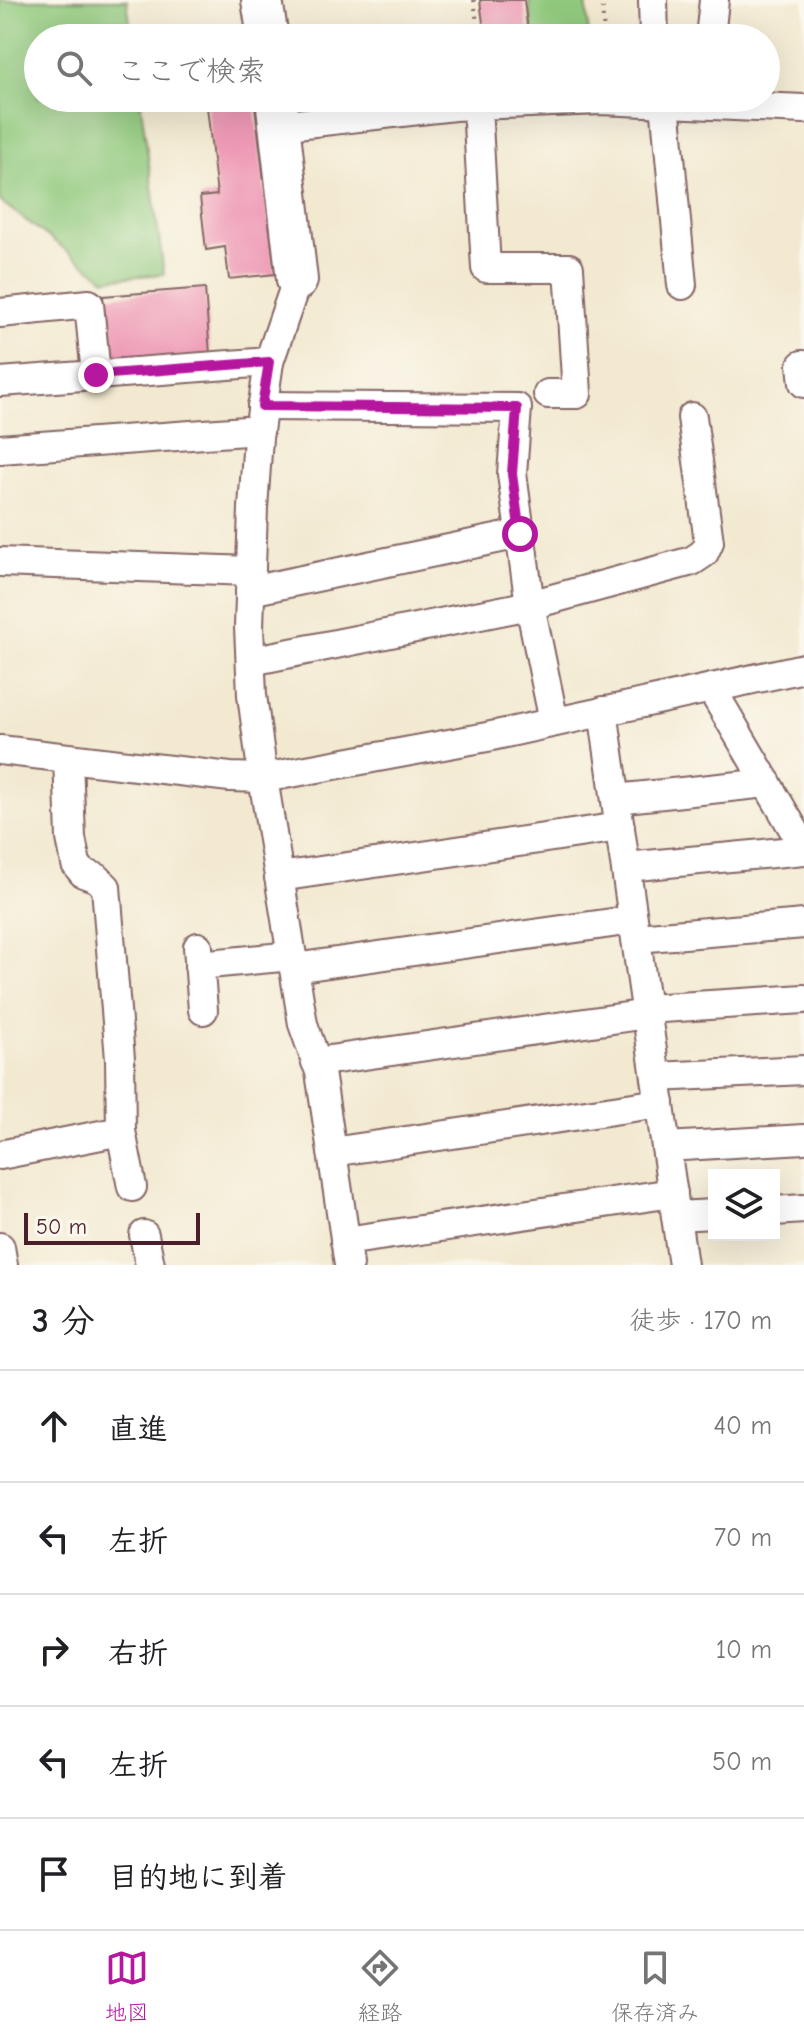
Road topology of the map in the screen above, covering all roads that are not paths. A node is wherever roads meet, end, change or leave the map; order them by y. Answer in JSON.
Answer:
{"nodes":[{"id":1,"x":262,"y":0,"type":"edge"},
{"id":2,"x":653,"y":0,"type":"edge"},
{"id":3,"x":714,"y":0,"type":"edge"},
{"id":4,"x":266,"y":24,"type":"edge"},
{"id":5,"x":654,"y":24,"type":"edge"},
{"id":6,"x":711,"y":24,"type":"edge"},
{"id":7,"x":780,"y":107,"type":"edge"},
{"id":8,"x":804,"y":109,"type":"edge"},
{"id":9,"x":278,"y":112,"type":"edge"},
{"id":10,"x":477,"y":112,"type":"edge"},
{"id":11,"x":659,"y":112,"type":"edge"},
{"id":12,"x":297,"y":280,"type":"joint"},
{"id":13,"x":682,"y":285,"type":"dead end"},
{"id":14,"x":0,"y":313,"type":"edge"},
{"id":15,"x":269,"y":362,"type":"junction"},
{"id":16,"x":804,"y":365,"type":"edge"},
{"id":17,"x":96,"y":375,"type":"junction"},
{"id":18,"x":0,"y":382,"type":"edge"},
{"id":19,"x":804,"y":383,"type":"edge"},
{"id":20,"x":548,"y":394,"type":"dead end"},
{"id":21,"x":692,"y":417,"type":"dead end"},
{"id":22,"x":260,"y":418,"type":"junction"},
{"id":23,"x":0,"y":449,"type":"edge"},
{"id":24,"x":520,"y":534,"type":"junction"},
{"id":25,"x":0,"y":562,"type":"edge"},
{"id":26,"x":251,"y":581,"type":"junction"},
{"id":27,"x":530,"y":605,"type":"junction"},
{"id":28,"x":251,"y":661,"type":"junction"},
{"id":29,"x":804,"y":668,"type":"edge"},
{"id":30,"x":711,"y":688,"type":"junction"},
{"id":31,"x":603,"y":711,"type":"junction"},
{"id":32,"x":554,"y":722,"type":"junction"},
{"id":33,"x":0,"y":750,"type":"edge"},
{"id":34,"x":68,"y":758,"type":"junction"},
{"id":35,"x":263,"y":778,"type":"junction"},
{"id":36,"x":767,"y":783,"type":"junction"},
{"id":37,"x":618,"y":813,"type":"junction"},
{"id":38,"x":802,"y":842,"type":"edge"},
{"id":39,"x":626,"y":867,"type":"junction"},
{"id":40,"x":279,"y":877,"type":"junction"},
{"id":41,"x":804,"y":924,"type":"edge"},
{"id":42,"x":635,"y":929,"type":"junction"},
{"id":43,"x":293,"y":962,"type":"junction"},
{"id":44,"x":804,"y":999,"type":"edge"},
{"id":45,"x":203,"y":1010,"type":"dead end"},
{"id":46,"x":646,"y":1011,"type":"junction"},
{"id":47,"x":316,"y":1062,"type":"junction"},
{"id":48,"x":804,"y":1070,"type":"edge"},
{"id":49,"x":658,"y":1090,"type":"junction"},
{"id":50,"x":121,"y":1131,"type":"junction"},
{"id":51,"x":804,"y":1139,"type":"edge"},
{"id":52,"x":666,"y":1147,"type":"junction"},
{"id":53,"x":332,"y":1152,"type":"junction"},
{"id":54,"x":0,"y":1155,"type":"edge"},
{"id":55,"x":132,"y":1187,"type":"dead end"},
{"id":56,"x":674,"y":1205,"type":"junction"},
{"id":57,"x":804,"y":1209,"type":"edge"},
{"id":58,"x":780,"y":1211,"type":"edge"},
{"id":59,"x":708,"y":1213,"type":"edge"},
{"id":60,"x":144,"y":1235,"type":"dead end"},
{"id":61,"x":0,"y":1247,"type":"edge"},
{"id":62,"x":347,"y":1253,"type":"edge"},
{"id":63,"x":3,"y":1265,"type":"edge"},
{"id":64,"x":150,"y":1265,"type":"edge"},
{"id":65,"x":683,"y":1265,"type":"edge"}],
"edges":[{"from":1,"to":4,"type":"street"},
{"from":2,"to":5,"type":"street"},
{"from":3,"to":6,"type":"street"},
{"from":7,"to":8,"type":"street"},
{"from":9,"to":12,"type":"street"},
{"from":10,"to":20,"type":"street"},
{"from":11,"to":13,"type":"street"},
{"from":12,"to":15,"type":"street"},
{"from":14,"to":17,"type":"street"},
{"from":15,"to":17,"type":"street"},
{"from":15,"to":22,"type":"street"},
{"from":16,"to":19,"type":"street"},
{"from":17,"to":18,"type":"street"},
{"from":21,"to":27,"type":"street"},
{"from":22,"to":23,"type":"street"},
{"from":22,"to":24,"type":"street"},
{"from":22,"to":26,"type":"street"},
{"from":24,"to":26,"type":"street"},
{"from":24,"to":27,"type":"street"},
{"from":25,"to":26,"type":"street"},
{"from":26,"to":28,"type":"street"},
{"from":27,"to":28,"type":"street"},
{"from":27,"to":32,"type":"street"},
{"from":28,"to":35,"type":"street"},
{"from":29,"to":30,"type":"street"},
{"from":30,"to":31,"type":"street"},
{"from":30,"to":36,"type":"street"},
{"from":31,"to":32,"type":"street"},
{"from":31,"to":37,"type":"street"},
{"from":32,"to":35,"type":"street"},
{"from":33,"to":34,"type":"street"},
{"from":34,"to":35,"type":"street"},
{"from":34,"to":50,"type":"street"},
{"from":35,"to":40,"type":"street"},
{"from":36,"to":37,"type":"street"},
{"from":36,"to":38,"type":"street"},
{"from":37,"to":39,"type":"street"},
{"from":37,"to":40,"type":"street"},
{"from":38,"to":39,"type":"street"},
{"from":39,"to":42,"type":"street"},
{"from":40,"to":43,"type":"street"},
{"from":41,"to":42,"type":"street"},
{"from":42,"to":43,"type":"street"},
{"from":42,"to":46,"type":"street"},
{"from":43,"to":45,"type":"street"},
{"from":43,"to":47,"type":"street"},
{"from":44,"to":46,"type":"street"},
{"from":46,"to":47,"type":"street"},
{"from":46,"to":49,"type":"street"},
{"from":47,"to":53,"type":"street"},
{"from":48,"to":49,"type":"street"},
{"from":49,"to":52,"type":"street"},
{"from":49,"to":53,"type":"street"},
{"from":50,"to":54,"type":"street"},
{"from":50,"to":55,"type":"street"},
{"from":51,"to":52,"type":"street"},
{"from":52,"to":56,"type":"street"},
{"from":53,"to":62,"type":"street"},
{"from":56,"to":59,"type":"street"},
{"from":56,"to":62,"type":"street"},
{"from":56,"to":65,"type":"street"},
{"from":57,"to":58,"type":"street"},
{"from":60,"to":64,"type":"street"},
{"from":61,"to":63,"type":"street"}]}
